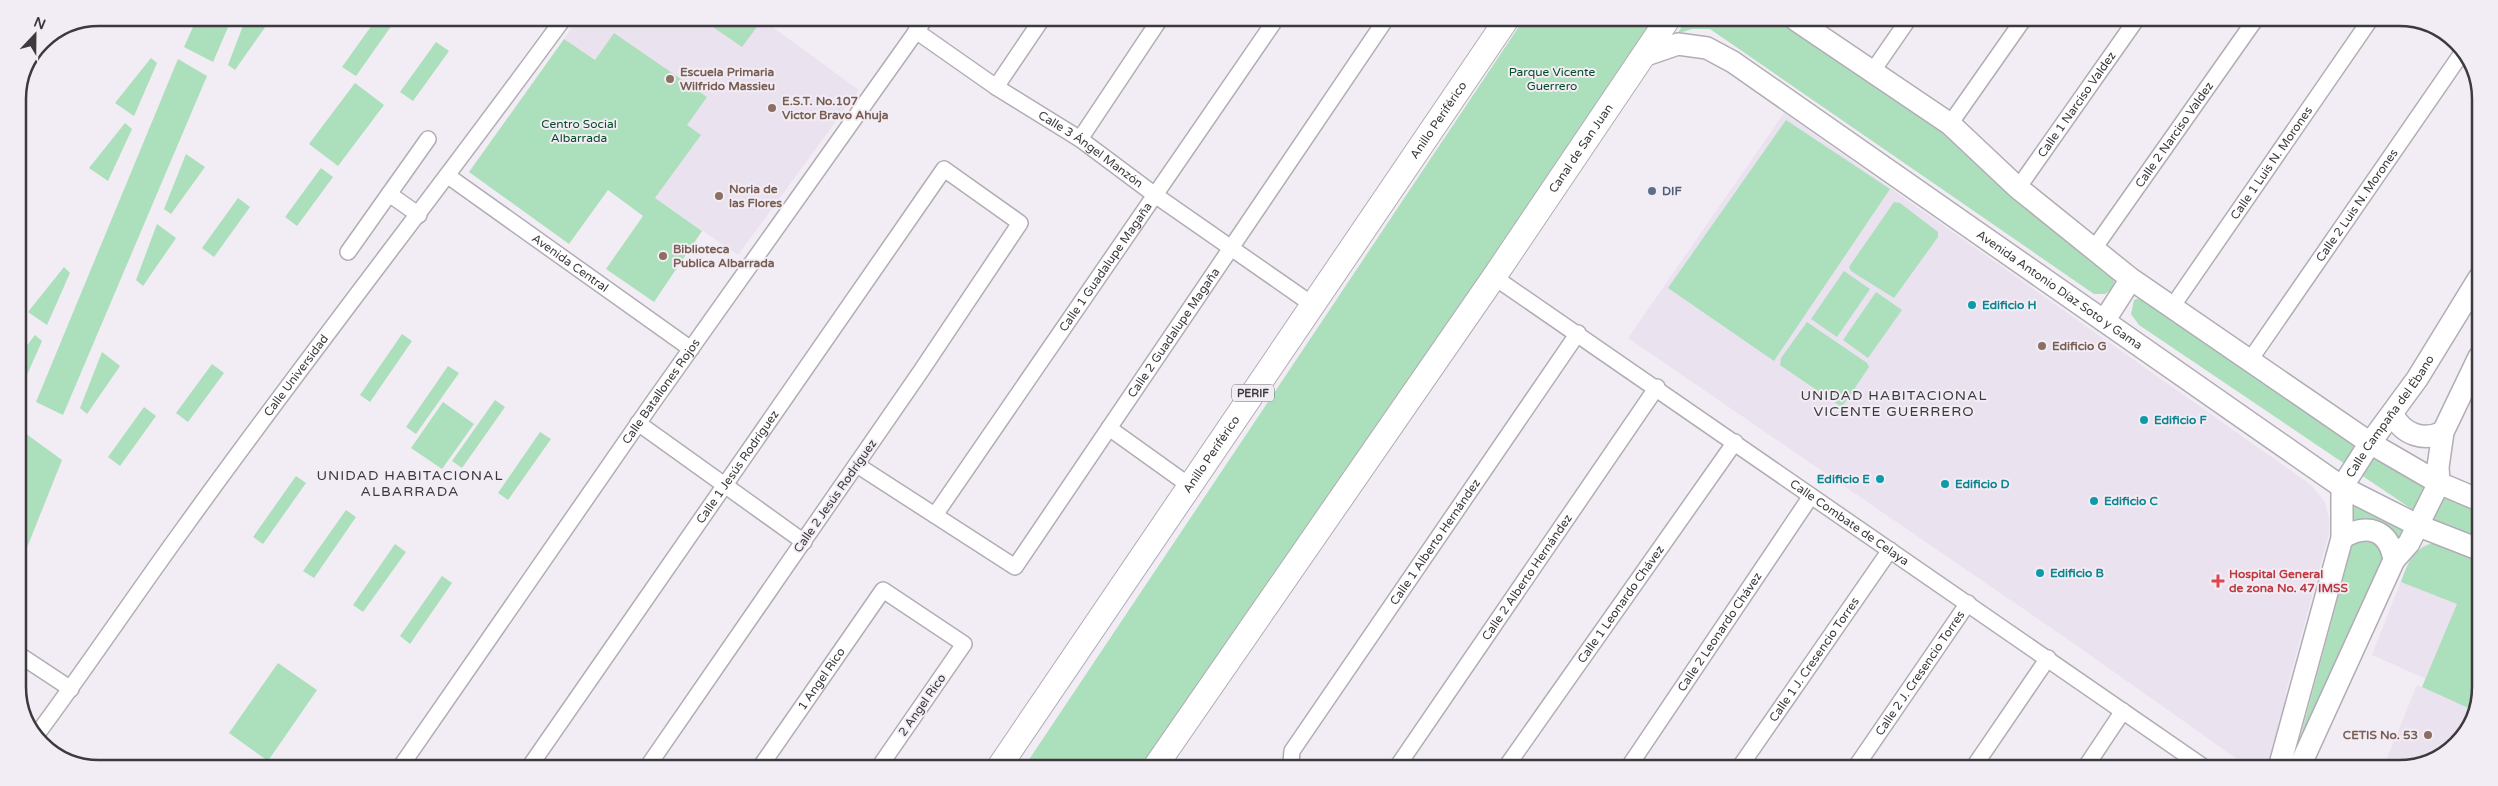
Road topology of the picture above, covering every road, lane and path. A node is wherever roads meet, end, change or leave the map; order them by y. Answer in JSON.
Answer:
{"nodes":[{"id":1,"x":558,"y":26,"type":"edge"},
{"id":2,"x":919,"y":26,"type":"edge"},
{"id":3,"x":1037,"y":26,"type":"edge"},
{"id":4,"x":1155,"y":26,"type":"edge"},
{"id":5,"x":1271,"y":26,"type":"edge"},
{"id":6,"x":1381,"y":26,"type":"edge"},
{"id":7,"x":1502,"y":26,"type":"edge"},
{"id":8,"x":1664,"y":26,"type":"edge"},
{"id":9,"x":1805,"y":26,"type":"edge"},
{"id":10,"x":1904,"y":26,"type":"edge"},
{"id":11,"x":2019,"y":26,"type":"edge"},
{"id":12,"x":2132,"y":26,"type":"edge"},
{"id":13,"x":2251,"y":26,"type":"edge"},
{"id":14,"x":2366,"y":26,"type":"edge"},
{"id":15,"x":916,"y":31,"type":"junction"},
{"id":16,"x":1643,"y":56,"type":"junction"},
{"id":17,"x":2459,"y":58,"type":"edge"},
{"id":18,"x":1872,"y":72,"type":"junction"},
{"id":19,"x":996,"y":87,"type":"junction"},
{"id":20,"x":1950,"y":124,"type":"junction"},
{"id":21,"x":428,"y":139,"type":"dead end"},
{"id":22,"x":1080,"y":139,"type":"junction"},
{"id":23,"x":944,"y":169,"type":"joint"},
{"id":24,"x":448,"y":176,"type":"junction"},
{"id":25,"x":2018,"y":188,"type":"junction"},
{"id":26,"x":389,"y":194,"type":"junction"},
{"id":27,"x":1155,"y":195,"type":"junction"},
{"id":28,"x":419,"y":215,"type":"junction"},
{"id":29,"x":1230,"y":248,"type":"junction"},
{"id":30,"x":2094,"y":250,"type":"junction"},
{"id":31,"x":348,"y":252,"type":"dead end"},
{"id":32,"x":1494,"y":277,"type":"junction"},
{"id":33,"x":2131,"y":279,"type":"junction"},
{"id":34,"x":2472,"y":291,"type":"edge"},
{"id":35,"x":1313,"y":305,"type":"junction"},
{"id":36,"x":2172,"y":307,"type":"junction"},
{"id":37,"x":2104,"y":321,"type":"junction"},
{"id":38,"x":1578,"y":333,"type":"junction"},
{"id":39,"x":691,"y":349,"type":"junction"},
{"id":40,"x":2250,"y":360,"type":"junction"},
{"id":41,"x":2472,"y":371,"type":"edge"},
{"id":42,"x":1657,"y":387,"type":"junction"},
{"id":43,"x":2393,"y":415,"type":"junction"},
{"id":44,"x":638,"y":423,"type":"junction"},
{"id":45,"x":1109,"y":428,"type":"junction"},
{"id":46,"x":2443,"y":432,"type":"junction"},
{"id":47,"x":1735,"y":442,"type":"junction"},
{"id":48,"x":2370,"y":443,"type":"junction"},
{"id":49,"x":857,"y":464,"type":"junction"},
{"id":50,"x":2439,"y":483,"type":"junction"},
{"id":51,"x":725,"y":485,"type":"junction"},
{"id":52,"x":1190,"y":486,"type":"junction"},
{"id":53,"x":2342,"y":487,"type":"junction"},
{"id":54,"x":1811,"y":496,"type":"junction"},
{"id":55,"x":2472,"y":497,"type":"edge"},
{"id":56,"x":935,"y":515,"type":"junction"},
{"id":57,"x":2419,"y":526,"type":"junction"},
{"id":58,"x":2342,"y":538,"type":"junction"},
{"id":59,"x":804,"y":542,"type":"junction"},
{"id":60,"x":2472,"y":547,"type":"edge"},
{"id":61,"x":1890,"y":550,"type":"junction"},
{"id":62,"x":2394,"y":560,"type":"junction"},
{"id":63,"x":883,"y":590,"type":"joint"},
{"id":64,"x":1968,"y":602,"type":"junction"},
{"id":65,"x":2048,"y":658,"type":"junction"},
{"id":66,"x":26,"y":659,"type":"edge"},
{"id":67,"x":71,"y":689,"type":"junction"},
{"id":68,"x":2123,"y":711,"type":"junction"},
{"id":69,"x":40,"y":730,"type":"edge"},
{"id":70,"x":404,"y":760,"type":"edge"},
{"id":71,"x":534,"y":760,"type":"edge"},
{"id":72,"x":652,"y":760,"type":"edge"},
{"id":73,"x":765,"y":760,"type":"edge"},
{"id":74,"x":884,"y":760,"type":"edge"},
{"id":75,"x":1004,"y":760,"type":"edge"},
{"id":76,"x":1160,"y":760,"type":"edge"},
{"id":77,"x":1291,"y":760,"type":"edge"},
{"id":78,"x":1401,"y":760,"type":"edge"},
{"id":79,"x":1511,"y":760,"type":"edge"},
{"id":80,"x":1633,"y":760,"type":"edge"},
{"id":81,"x":1746,"y":760,"type":"edge"},
{"id":82,"x":1860,"y":760,"type":"edge"},
{"id":83,"x":1978,"y":760,"type":"edge"},
{"id":84,"x":2090,"y":760,"type":"edge"},
{"id":85,"x":2192,"y":760,"type":"edge"},
{"id":86,"x":2281,"y":760,"type":"edge"},
{"id":87,"x":2303,"y":760,"type":"edge"}],
"edges":[{"from":1,"to":24,"type":"street","name":"Calle Universidad"},
{"from":2,"to":15,"type":"street","name":"Calle Batallones Rojos"},
{"from":3,"to":19,"type":"street"},
{"from":4,"to":22,"type":"street"},
{"from":5,"to":27,"type":"street","name":"Calle 1 Guadalupe Magaña"},
{"from":6,"to":29,"type":"street","name":"Calle 2 Guadalupe Magaña"},
{"from":7,"to":35,"type":"main road","name":"Anillo Periférico","number":"PERIF"},
{"from":8,"to":16,"type":"main road","name":"Canal de San Juan"},
{"from":9,"to":18,"type":"street"},
{"from":10,"to":18,"type":"street"},
{"from":11,"to":20,"type":"street"},
{"from":12,"to":25,"type":"street","name":"Calle 1 Narciso Valdez"},
{"from":13,"to":30,"type":"street","name":"Calle 2 Narciso Valdez"},
{"from":14,"to":36,"type":"street","name":"Calle 1 Luis N. Morones"},
{"from":15,"to":19,"type":"street","name":"Calle 3 Ángel Manzón"},
{"from":15,"to":39,"type":"street","name":"Calle Batallones Rojos"},
{"from":16,"to":32,"type":"main road","name":"Canal de San Juan"},
{"from":16,"to":37,"type":"street","name":"Avenida Antonio Díaz Soto y Gama"},
{"from":17,"to":40,"type":"street","name":"Calle 2 Luis N. Morones"},
{"from":18,"to":20,"type":"street"},
{"from":19,"to":22,"type":"street","name":"Calle 3 Ángel Manzón"},
{"from":20,"to":25,"type":"street"},
{"from":21,"to":26,"type":"street"},
{"from":22,"to":27,"type":"street","name":"Calle 3 Ángel Manzón"},
{"from":23,"to":49,"type":"street","name":"Calle 2 Jesús Rodríguez"},
{"from":23,"to":51,"type":"street","name":"Calle 1 Jesús Rodríguez"},
{"from":24,"to":28,"type":"street","name":"Calle Universidad"},
{"from":24,"to":39,"type":"street","name":"Avenida Central"},
{"from":25,"to":30,"type":"street"},
{"from":26,"to":28,"type":"street"},
{"from":26,"to":31,"type":"street"},
{"from":27,"to":29,"type":"street","name":"Calle 3 Ángel Manzón"},
{"from":27,"to":56,"type":"street","name":"Calle 1 Guadalupe Magaña"},
{"from":28,"to":67,"type":"street","name":"Calle Universidad"},
{"from":29,"to":35,"type":"street","name":"Calle 3 Ángel Manzón"},
{"from":29,"to":45,"type":"street","name":"Calle 2 Guadalupe Magaña"},
{"from":30,"to":33,"type":"street"},
{"from":32,"to":38,"type":"street","name":"Calle Combate de Celaya"},
{"from":32,"to":76,"type":"main road"},
{"from":33,"to":36,"type":"street"},
{"from":33,"to":37,"type":"street"},
{"from":34,"to":43,"type":"street","name":"Calle Campaña del Ébano"},
{"from":35,"to":52,"type":"main road","name":"Anillo Periférico","number":"PERIF"},
{"from":36,"to":40,"type":"street"},
{"from":37,"to":53,"type":"street","name":"Avenida Antonio Díaz Soto y Gama"},
{"from":38,"to":42,"type":"street","name":"Calle Combate de Celaya"},
{"from":38,"to":77,"type":"street","name":"Calle 1 Alberto Hernández"},
{"from":39,"to":44,"type":"street","name":"Calle Batallones Rojos"},
{"from":40,"to":48,"type":"street"},
{"from":41,"to":46,"type":"street"},
{"from":42,"to":47,"type":"street","name":"Calle Combate de Celaya"},
{"from":42,"to":78,"type":"street","name":"Calle 2 Alberto Hernández"},
{"from":43,"to":46,"type":"street"},
{"from":43,"to":48,"type":"street","name":"Calle Campaña del Ébano"},
{"from":44,"to":51,"type":"street"},
{"from":44,"to":70,"type":"street","name":"Calle Batallones Rojos"},
{"from":45,"to":52,"type":"street"},
{"from":45,"to":56,"type":"street","name":"Calle 2 Guadalupe Magaña"},
{"from":46,"to":50,"type":"street"},
{"from":47,"to":54,"type":"street","name":"Calle Combate de Celaya"},
{"from":47,"to":79,"type":"street","name":"Calle 1 Leonardo Chávez"},
{"from":48,"to":50,"type":"street"},
{"from":48,"to":53,"type":"street","name":"Calle Campaña del Ébano"},
{"from":49,"to":56,"type":"street"},
{"from":49,"to":59,"type":"street","name":"Calle 2 Jesús Rodríguez"},
{"from":50,"to":55,"type":"street"},
{"from":50,"to":57,"type":"street"},
{"from":51,"to":59,"type":"street"},
{"from":51,"to":71,"type":"street","name":"Calle 1 Jesús Rodríguez"},
{"from":52,"to":75,"type":"main road","name":"Anillo Periférico","number":"PERIF"},
{"from":53,"to":57,"type":"street","name":"Avenida Antonio Díaz Soto y Gama"},
{"from":53,"to":58,"type":"street","name":"Calle Campaña del Ébano"},
{"from":54,"to":61,"type":"street","name":"Calle Combate de Celaya"},
{"from":54,"to":80,"type":"street","name":"Calle 2 Leonardo Chávez"},
{"from":57,"to":60,"type":"street","name":"Avenida Antonio Díaz Soto y Gama"},
{"from":57,"to":62,"type":"street"},
{"from":58,"to":62,"type":"street"},
{"from":58,"to":86,"type":"street","name":"Calle Campaña del Ébano"},
{"from":59,"to":72,"type":"street","name":"Calle 2 Jesús Rodríguez"},
{"from":61,"to":64,"type":"street","name":"Calle Combate de Celaya"},
{"from":61,"to":81,"type":"street","name":"Calle 1 J. Cresencio Torres"},
{"from":62,"to":87,"type":"street"},
{"from":63,"to":73,"type":"street","name":"1 Angel Rico"},
{"from":63,"to":74,"type":"street","name":"2 Angel Rico"},
{"from":64,"to":65,"type":"street","name":"Calle Combate de Celaya"},
{"from":64,"to":82,"type":"street","name":"Calle 2 J. Cresencio Torres"},
{"from":65,"to":68,"type":"street","name":"Calle Combate de Celaya"},
{"from":65,"to":83,"type":"street"},
{"from":66,"to":67,"type":"street"},
{"from":67,"to":69,"type":"street","name":"Calle Universidad"},
{"from":68,"to":84,"type":"street"},
{"from":68,"to":85,"type":"street","name":"Calle Combate de Celaya"}]}
